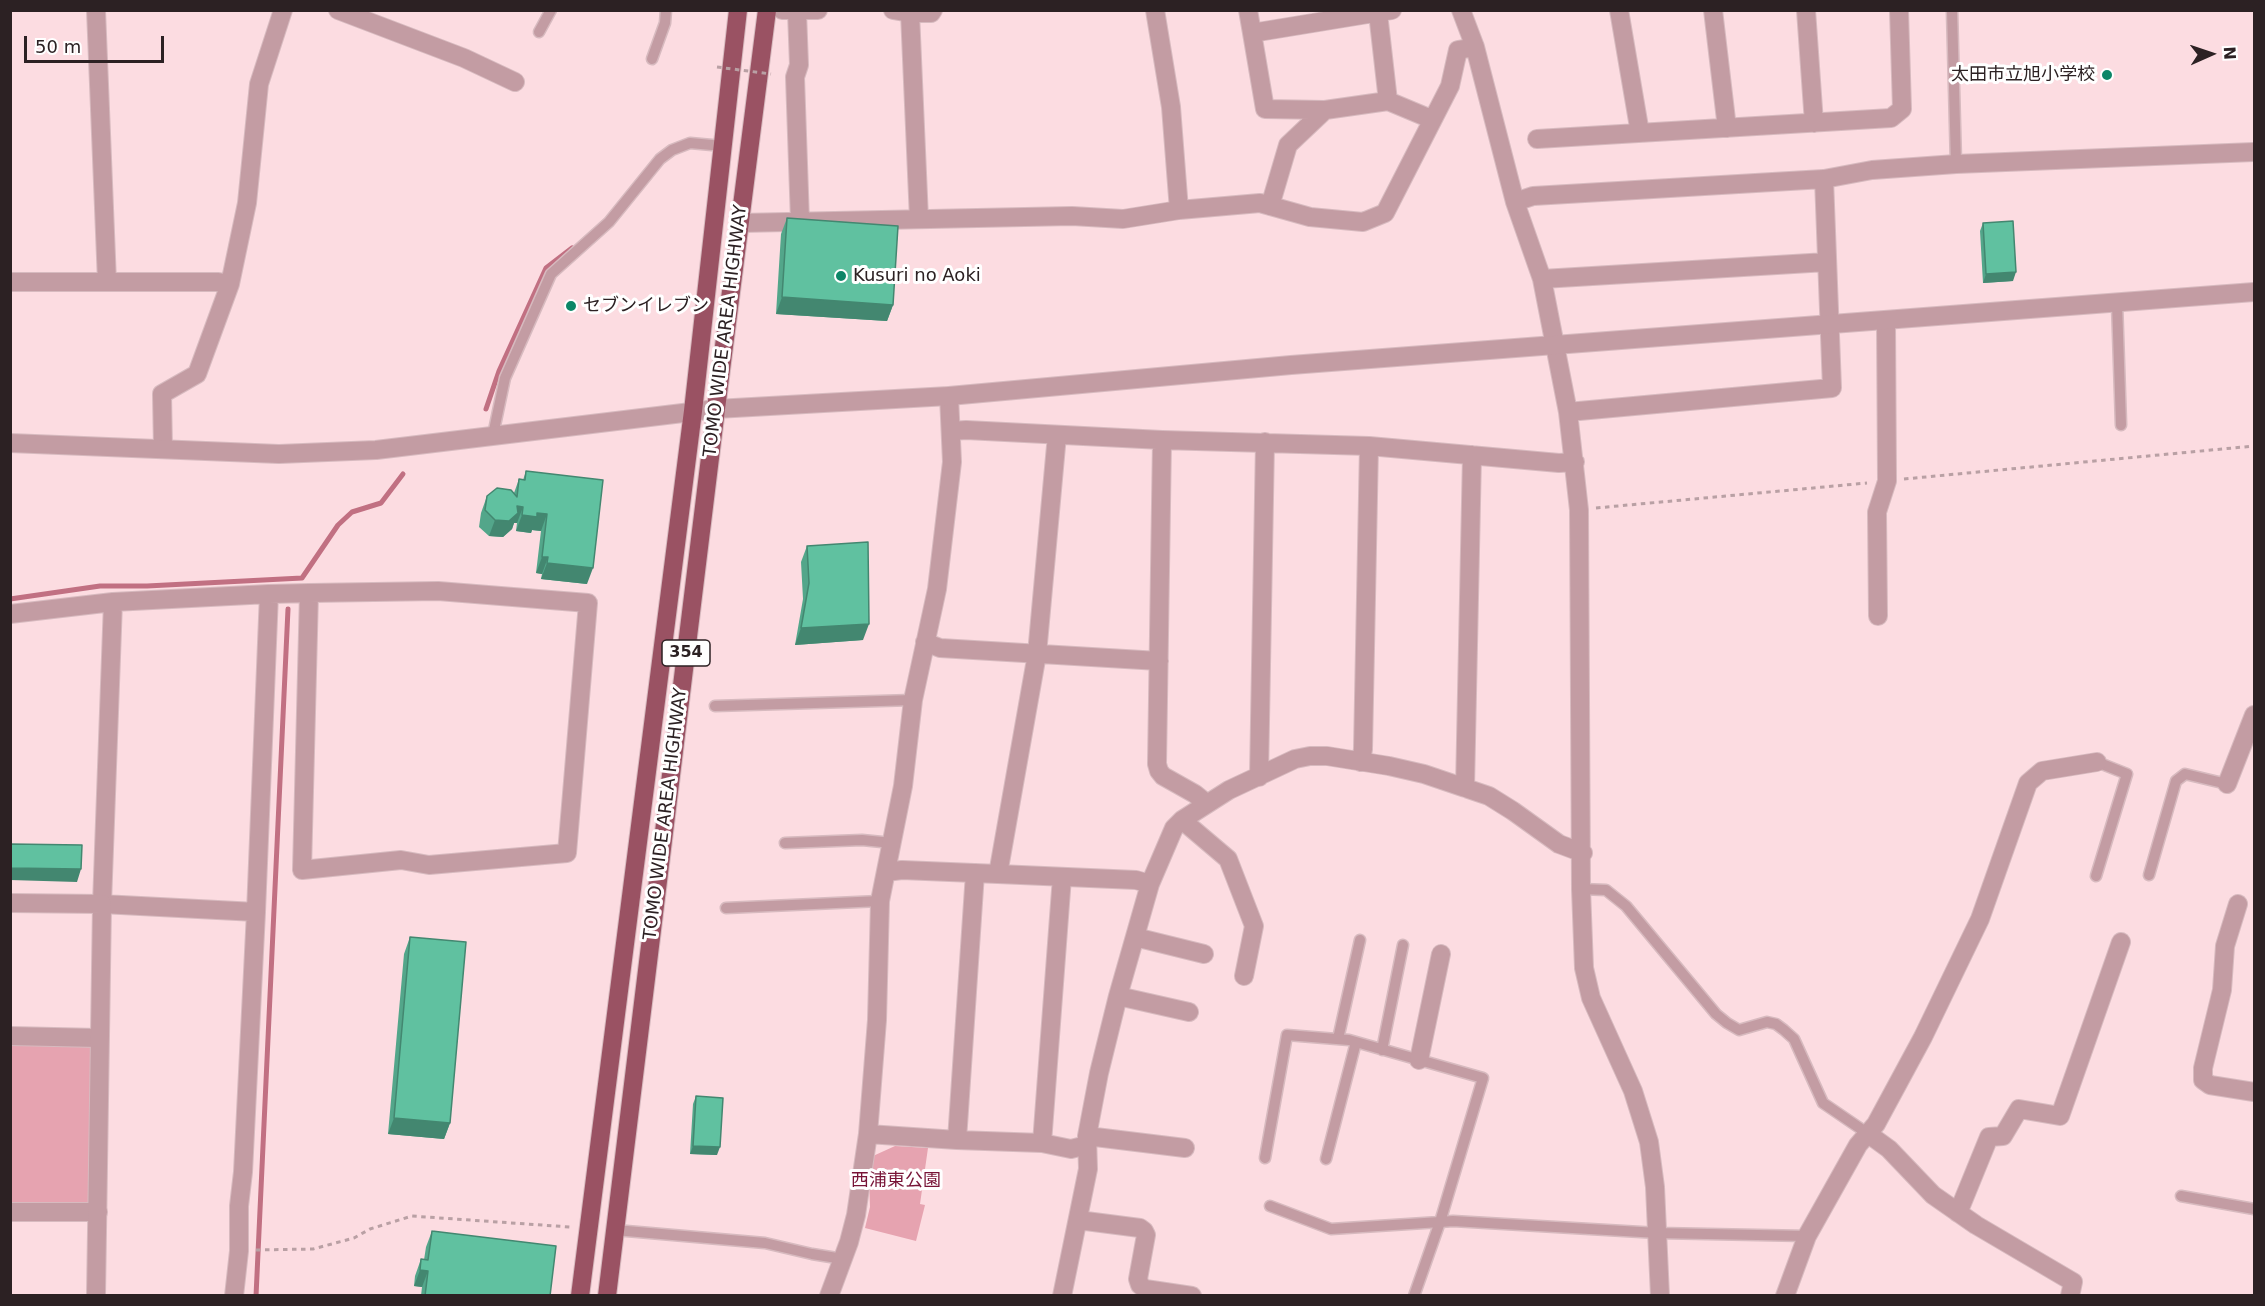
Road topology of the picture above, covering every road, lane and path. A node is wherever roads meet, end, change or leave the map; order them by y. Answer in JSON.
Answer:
{"nodes":[{"id":1,"x":96,"y":10,"type":"edge"},
{"id":2,"x":283,"y":10,"type":"edge"},
{"id":3,"x":338,"y":10,"type":"edge"},
{"id":4,"x":551,"y":10,"type":"edge"},
{"id":5,"x":666,"y":10,"type":"edge"},
{"id":6,"x":738,"y":10,"type":"edge"},
{"id":7,"x":767,"y":10,"type":"edge"},
{"id":8,"x":818,"y":10,"type":"edge"},
{"id":9,"x":933,"y":10,"type":"edge"},
{"id":10,"x":1155,"y":10,"type":"edge"},
{"id":11,"x":1248,"y":10,"type":"edge"},
{"id":12,"x":1461,"y":10,"type":"edge"},
{"id":13,"x":1619,"y":10,"type":"edge"},
{"id":14,"x":1713,"y":10,"type":"edge"},
{"id":15,"x":1806,"y":10,"type":"edge"},
{"id":16,"x":1899,"y":10,"type":"edge"},
{"id":17,"x":1952,"y":10,"type":"edge"},
{"id":18,"x":790,"y":11,"type":"edge"},
{"id":19,"x":901,"y":12,"type":"edge"},
{"id":20,"x":1385,"y":12,"type":"edge"},
{"id":21,"x":1333,"y":15,"type":"edge"},
{"id":22,"x":539,"y":32,"type":"dead end"},
{"id":23,"x":1252,"y":33,"type":"junction"},
{"id":24,"x":1475,"y":47,"type":"junction"},
{"id":25,"x":652,"y":59,"type":"dead end"},
{"id":26,"x":717,"y":67,"type":"dead end"},
{"id":27,"x":771,"y":74,"type":"dead end"},
{"id":28,"x":515,"y":82,"type":"dead end"},
{"id":29,"x":1388,"y":101,"type":"junction"},
{"id":30,"x":1325,"y":110,"type":"junction"},
{"id":31,"x":1431,"y":119,"type":"junction"},
{"id":32,"x":1814,"y":123,"type":"junction"},
{"id":33,"x":1727,"y":128,"type":"junction"},
{"id":34,"x":1640,"y":133,"type":"junction"},
{"id":35,"x":1538,"y":139,"type":"dead end"},
{"id":36,"x":723,"y":146,"type":"junction"},
{"id":37,"x":2254,"y":152,"type":"edge"},
{"id":38,"x":1956,"y":164,"type":"junction"},
{"id":39,"x":1824,"y":179,"type":"junction"},
{"id":40,"x":1515,"y":202,"type":"junction"},
{"id":41,"x":1270,"y":206,"type":"junction"},
{"id":42,"x":1179,"y":210,"type":"junction"},
{"id":43,"x":919,"y":219,"type":"junction"},
{"id":44,"x":800,"y":221,"type":"junction"},
{"id":45,"x":740,"y":223,"type":"junction"},
{"id":46,"x":1827,"y":262,"type":"junction"},
{"id":47,"x":1542,"y":279,"type":"junction"},
{"id":48,"x":10,"y":282,"type":"edge"},
{"id":49,"x":107,"y":282,"type":"junction"},
{"id":50,"x":230,"y":284,"type":"junction"},
{"id":51,"x":2254,"y":292,"type":"edge"},
{"id":52,"x":2117,"y":303,"type":"junction"},
{"id":53,"x":1886,"y":321,"type":"junction"},
{"id":54,"x":1829,"y":326,"type":"junction"},
{"id":55,"x":1555,"y":347,"type":"junction"},
{"id":56,"x":949,"y":396,"type":"junction"},
{"id":57,"x":716,"y":409,"type":"junction"},
{"id":58,"x":693,"y":411,"type":"junction"},
{"id":59,"x":1568,"y":412,"type":"junction"},
{"id":60,"x":2121,"y":425,"type":"dead end"},
{"id":61,"x":952,"y":431,"type":"junction"},
{"id":62,"x":493,"y":435,"type":"junction"},
{"id":63,"x":1058,"y":435,"type":"junction"},
{"id":64,"x":1162,"y":440,"type":"junction"},
{"id":65,"x":1264,"y":442,"type":"junction"},
{"id":66,"x":10,"y":443,"type":"edge"},
{"id":67,"x":1370,"y":446,"type":"junction"},
{"id":68,"x":2254,"y":446,"type":"edge"},
{"id":69,"x":163,"y":449,"type":"junction"},
{"id":70,"x":1472,"y":455,"type":"junction"},
{"id":71,"x":1575,"y":462,"type":"junction"},
{"id":72,"x":1887,"y":481,"type":"junction"},
{"id":73,"x":1579,"y":510,"type":"junction"},
{"id":74,"x":268,"y":594,"type":"junction"},
{"id":75,"x":309,"y":594,"type":"junction"},
{"id":76,"x":113,"y":602,"type":"junction"},
{"id":77,"x":10,"y":614,"type":"edge"},
{"id":78,"x":1878,"y":616,"type":"dead end"},
{"id":79,"x":925,"y":642,"type":"junction"},
{"id":80,"x":1037,"y":654,"type":"junction"},
{"id":81,"x":1159,"y":661,"type":"junction"},
{"id":82,"x":913,"y":700,"type":"junction"},
{"id":83,"x":715,"y":706,"type":"dead end"},
{"id":84,"x":2254,"y":715,"type":"edge"},
{"id":85,"x":1361,"y":762,"type":"junction"},
{"id":86,"x":2097,"y":762,"type":"joint"},
{"id":87,"x":1258,"y":777,"type":"junction"},
{"id":88,"x":2227,"y":784,"type":"joint"},
{"id":89,"x":1465,"y":788,"type":"junction"},
{"id":90,"x":1206,"y":803,"type":"junction"},
{"id":91,"x":1182,"y":820,"type":"junction"},
{"id":92,"x":785,"y":843,"type":"dead end"},
{"id":93,"x":892,"y":843,"type":"junction"},
{"id":94,"x":1583,"y":853,"type":"junction"},
{"id":95,"x":886,"y":872,"type":"junction"},
{"id":96,"x":975,"y":873,"type":"junction"},
{"id":97,"x":998,"y":874,"type":"junction"},
{"id":98,"x":2149,"y":875,"type":"dead end"},
{"id":99,"x":2096,"y":876,"type":"dead end"},
{"id":100,"x":1062,"y":877,"type":"junction"},
{"id":101,"x":1150,"y":884,"type":"junction"},
{"id":102,"x":1581,"y":889,"type":"junction"},
{"id":103,"x":880,"y":901,"type":"junction"},
{"id":104,"x":10,"y":903,"type":"edge"},
{"id":105,"x":102,"y":904,"type":"junction"},
{"id":106,"x":2238,"y":904,"type":"dead end"},
{"id":107,"x":726,"y":908,"type":"dead end"},
{"id":108,"x":256,"y":912,"type":"junction"},
{"id":109,"x":1135,"y":937,"type":"junction"},
{"id":110,"x":1360,"y":940,"type":"dead end"},
{"id":111,"x":2121,"y":942,"type":"dead end"},
{"id":112,"x":1403,"y":945,"type":"dead end"},
{"id":113,"x":1204,"y":954,"type":"dead end"},
{"id":114,"x":1441,"y":954,"type":"dead end"},
{"id":115,"x":1245,"y":976,"type":"dead end"},
{"id":116,"x":1118,"y":996,"type":"junction"},
{"id":117,"x":1189,"y":1012,"type":"dead end"},
{"id":118,"x":10,"y":1036,"type":"edge"},
{"id":119,"x":98,"y":1038,"type":"junction"},
{"id":120,"x":1338,"y":1039,"type":"junction"},
{"id":121,"x":1356,"y":1042,"type":"junction"},
{"id":122,"x":1382,"y":1050,"type":"junction"},
{"id":123,"x":1419,"y":1060,"type":"junction"},
{"id":124,"x":2254,"y":1092,"type":"edge"},
{"id":125,"x":1867,"y":1133,"type":"junction"},
{"id":126,"x":868,"y":1134,"type":"junction"},
{"id":127,"x":957,"y":1140,"type":"junction"},
{"id":128,"x":1087,"y":1140,"type":"junction"},
{"id":129,"x":1042,"y":1143,"type":"junction"},
{"id":130,"x":1185,"y":1148,"type":"dead end"},
{"id":131,"x":1265,"y":1158,"type":"dead end"},
{"id":132,"x":1326,"y":1159,"type":"dead end"},
{"id":133,"x":2181,"y":1196,"type":"dead end"},
{"id":134,"x":1270,"y":1206,"type":"dead end"},
{"id":135,"x":2254,"y":1209,"type":"edge"},
{"id":136,"x":10,"y":1212,"type":"edge"},
{"id":137,"x":98,"y":1212,"type":"junction"},
{"id":138,"x":1958,"y":1213,"type":"junction"},
{"id":139,"x":1078,"y":1220,"type":"junction"},
{"id":140,"x":1440,"y":1222,"type":"junction"},
{"id":141,"x":588,"y":1229,"type":"junction"},
{"id":142,"x":615,"y":1230,"type":"junction"},
{"id":143,"x":1658,"y":1233,"type":"junction"},
{"id":144,"x":1807,"y":1236,"type":"junction"},
{"id":145,"x":239,"y":1251,"type":"junction"},
{"id":146,"x":843,"y":1258,"type":"junction"},
{"id":147,"x":96,"y":1296,"type":"edge"},
{"id":148,"x":234,"y":1296,"type":"edge"},
{"id":149,"x":580,"y":1296,"type":"edge"},
{"id":150,"x":607,"y":1296,"type":"edge"},
{"id":151,"x":829,"y":1296,"type":"edge"},
{"id":152,"x":1062,"y":1296,"type":"edge"},
{"id":153,"x":1192,"y":1296,"type":"edge"},
{"id":154,"x":1414,"y":1296,"type":"edge"},
{"id":155,"x":1660,"y":1296,"type":"edge"},
{"id":156,"x":1785,"y":1296,"type":"edge"},
{"id":157,"x":2070,"y":1296,"type":"edge"}],
"edges":[{"from":1,"to":49,"type":"street"},
{"from":2,"to":50,"type":"street"},
{"from":3,"to":28,"type":"street"},
{"from":4,"to":22,"type":"lane"},
{"from":5,"to":25,"type":"lane"},
{"from":6,"to":36,"type":"highway","name":"TOMO WIDE AREA HIGHWAY","number":"354"},
{"from":7,"to":45,"type":"highway","name":"TOMO WIDE AREA HIGHWAY","number":"354"},
{"from":8,"to":18,"type":"street"},
{"from":9,"to":19,"type":"street"},
{"from":10,"to":42,"type":"street"},
{"from":11,"to":23,"type":"street"},
{"from":12,"to":24,"type":"street"},
{"from":13,"to":34,"type":"street"},
{"from":14,"to":33,"type":"street"},
{"from":15,"to":32,"type":"street"},
{"from":16,"to":32,"type":"street"},
{"from":17,"to":38,"type":"lane"},
{"from":18,"to":44,"type":"street"},
{"from":19,"to":43,"type":"street"},
{"from":20,"to":21,"type":"street"},
{"from":20,"to":29,"type":"street"},
{"from":21,"to":23,"type":"street"},
{"from":23,"to":30,"type":"street"},
{"from":24,"to":31,"type":"street"},
{"from":24,"to":40,"type":"street"},
{"from":26,"to":27,"type":"path","bridge":true},
{"from":29,"to":30,"type":"street"},
{"from":29,"to":31,"type":"street"},
{"from":30,"to":41,"type":"street"},
{"from":31,"to":41,"type":"street"},
{"from":32,"to":33,"type":"street"},
{"from":33,"to":34,"type":"street"},
{"from":34,"to":35,"type":"street"},
{"from":36,"to":58,"type":"highway","name":"TOMO WIDE AREA HIGHWAY","number":"354"},
{"from":36,"to":62,"type":"lane"},
{"from":37,"to":38,"type":"street"},
{"from":38,"to":39,"type":"street"},
{"from":39,"to":40,"type":"street"},
{"from":39,"to":46,"type":"street"},
{"from":40,"to":47,"type":"street"},
{"from":41,"to":42,"type":"street"},
{"from":42,"to":43,"type":"street"},
{"from":43,"to":44,"type":"street"},
{"from":44,"to":45,"type":"street"},
{"from":45,"to":57,"type":"highway","name":"TOMO WIDE AREA HIGHWAY","number":"354"},
{"from":46,"to":47,"type":"street"},
{"from":46,"to":54,"type":"street"},
{"from":47,"to":55,"type":"street"},
{"from":48,"to":49,"type":"street"},
{"from":49,"to":50,"type":"street"},
{"from":50,"to":69,"type":"street"},
{"from":51,"to":52,"type":"street"},
{"from":52,"to":53,"type":"street"},
{"from":52,"to":60,"type":"lane"},
{"from":53,"to":54,"type":"street"},
{"from":53,"to":72,"type":"street"},
{"from":54,"to":55,"type":"street"},
{"from":54,"to":59,"type":"street"},
{"from":55,"to":56,"type":"street"},
{"from":55,"to":59,"type":"street"},
{"from":56,"to":57,"type":"street"},
{"from":56,"to":61,"type":"street"},
{"from":57,"to":58,"type":"street"},
{"from":57,"to":142,"type":"highway","name":"TOMO WIDE AREA HIGHWAY","number":"354"},
{"from":58,"to":62,"type":"street"},
{"from":58,"to":141,"type":"highway","name":"TOMO WIDE AREA HIGHWAY","number":"354"},
{"from":59,"to":71,"type":"street"},
{"from":61,"to":63,"type":"street"},
{"from":61,"to":79,"type":"street"},
{"from":62,"to":69,"type":"street"},
{"from":63,"to":64,"type":"street"},
{"from":63,"to":80,"type":"street"},
{"from":64,"to":65,"type":"street"},
{"from":64,"to":81,"type":"street"},
{"from":65,"to":67,"type":"street"},
{"from":65,"to":87,"type":"street"},
{"from":66,"to":69,"type":"street"},
{"from":67,"to":70,"type":"street"},
{"from":67,"to":85,"type":"street"},
{"from":68,"to":72,"type":"path"},
{"from":70,"to":71,"type":"street"},
{"from":70,"to":89,"type":"street"},
{"from":71,"to":73,"type":"street"},
{"from":72,"to":73,"type":"path"},
{"from":72,"to":78,"type":"street"},
{"from":73,"to":94,"type":"street"},
{"from":74,"to":75,"type":"street"},
{"from":74,"to":76,"type":"street"},
{"from":74,"to":108,"type":"street"},
{"from":75,"to":75,"type":"street"},
{"from":76,"to":77,"type":"street"},
{"from":76,"to":105,"type":"street"},
{"from":79,"to":80,"type":"street"},
{"from":79,"to":82,"type":"street"},
{"from":80,"to":81,"type":"street"},
{"from":80,"to":97,"type":"street"},
{"from":81,"to":90,"type":"street"},
{"from":82,"to":83,"type":"lane"},
{"from":82,"to":93,"type":"street"},
{"from":84,"to":88,"type":"street"},
{"from":85,"to":87,"type":"street"},
{"from":85,"to":89,"type":"street"},
{"from":86,"to":99,"type":"lane"},
{"from":86,"to":125,"type":"street"},
{"from":87,"to":90,"type":"street"},
{"from":88,"to":98,"type":"lane"},
{"from":89,"to":94,"type":"street"},
{"from":90,"to":91,"type":"street"},
{"from":91,"to":101,"type":"street"},
{"from":91,"to":115,"type":"street"},
{"from":92,"to":93,"type":"lane"},
{"from":93,"to":95,"type":"street"},
{"from":94,"to":102,"type":"street"},
{"from":95,"to":96,"type":"street"},
{"from":95,"to":103,"type":"street"},
{"from":96,"to":97,"type":"street"},
{"from":96,"to":127,"type":"street"},
{"from":97,"to":100,"type":"street"},
{"from":100,"to":101,"type":"street"},
{"from":100,"to":129,"type":"street"},
{"from":101,"to":109,"type":"street"},
{"from":102,"to":125,"type":"lane"},
{"from":102,"to":143,"type":"street"},
{"from":103,"to":107,"type":"lane"},
{"from":103,"to":126,"type":"street"},
{"from":104,"to":105,"type":"street"},
{"from":105,"to":108,"type":"street"},
{"from":105,"to":119,"type":"street"},
{"from":106,"to":124,"type":"street"},
{"from":108,"to":145,"type":"street"},
{"from":109,"to":113,"type":"street"},
{"from":109,"to":116,"type":"street"},
{"from":110,"to":120,"type":"lane"},
{"from":111,"to":138,"type":"street"},
{"from":112,"to":122,"type":"lane"},
{"from":114,"to":123,"type":"street"},
{"from":116,"to":117,"type":"street"},
{"from":116,"to":128,"type":"street"},
{"from":118,"to":119,"type":"street"},
{"from":119,"to":137,"type":"street"},
{"from":120,"to":121,"type":"lane"},
{"from":120,"to":131,"type":"lane"},
{"from":121,"to":122,"type":"lane"},
{"from":121,"to":132,"type":"lane"},
{"from":122,"to":123,"type":"lane"},
{"from":123,"to":140,"type":"lane"},
{"from":125,"to":138,"type":"street"},
{"from":125,"to":144,"type":"street"},
{"from":126,"to":127,"type":"street"},
{"from":126,"to":146,"type":"street"},
{"from":127,"to":129,"type":"street"},
{"from":128,"to":129,"type":"street"},
{"from":128,"to":130,"type":"street"},
{"from":128,"to":139,"type":"street"},
{"from":133,"to":135,"type":"lane"},
{"from":134,"to":140,"type":"lane"},
{"from":136,"to":137,"type":"street"},
{"from":137,"to":147,"type":"street"},
{"from":138,"to":157,"type":"street"},
{"from":139,"to":152,"type":"street"},
{"from":139,"to":153,"type":"street"},
{"from":140,"to":143,"type":"lane"},
{"from":140,"to":154,"type":"lane"},
{"from":141,"to":145,"type":"path"},
{"from":141,"to":149,"type":"highway","name":"TOMO WIDE AREA HIGHWAY","number":"354"},
{"from":142,"to":146,"type":"lane"},
{"from":142,"to":150,"type":"highway","name":"TOMO WIDE AREA HIGHWAY","number":"354"},
{"from":143,"to":144,"type":"lane"},
{"from":143,"to":155,"type":"street"},
{"from":144,"to":156,"type":"street"},
{"from":145,"to":148,"type":"street"},
{"from":146,"to":151,"type":"street"}]}
